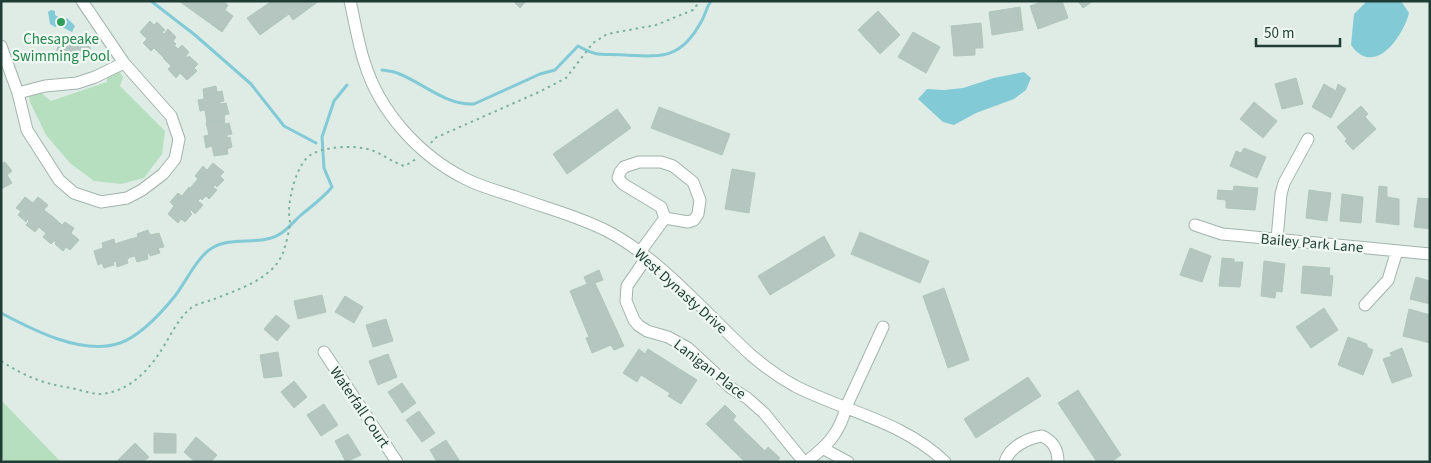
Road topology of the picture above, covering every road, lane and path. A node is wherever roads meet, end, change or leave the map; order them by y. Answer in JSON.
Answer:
{"nodes":[{"id":1,"x":82,"y":1,"type":"edge"},
{"id":2,"x":350,"y":1,"type":"edge"},
{"id":3,"x":700,"y":1,"type":"edge"},
{"id":4,"x":1,"y":46,"type":"edge"},
{"id":5,"x":124,"y":63,"type":"junction"},
{"id":6,"x":18,"y":93,"type":"junction"},
{"id":7,"x":1308,"y":139,"type":"dead end"},
{"id":8,"x":430,"y":144,"type":"dead end"},
{"id":9,"x":416,"y":158,"type":"dead end"},
{"id":10,"x":665,"y":218,"type":"junction"},
{"id":11,"x":1195,"y":225,"type":"dead end"},
{"id":12,"x":1277,"y":239,"type":"junction"},
{"id":13,"x":1398,"y":251,"type":"junction"},
{"id":14,"x":643,"y":254,"type":"junction"},
{"id":15,"x":1430,"y":254,"type":"edge"},
{"id":16,"x":1365,"y":305,"type":"dead end"},
{"id":17,"x":883,"y":327,"type":"dead end"},
{"id":18,"x":324,"y":352,"type":"dead end"},
{"id":19,"x":1,"y":361,"type":"edge"},
{"id":20,"x":846,"y":407,"type":"junction"},
{"id":21,"x":824,"y":449,"type":"junction"},
{"id":22,"x":397,"y":462,"type":"edge"},
{"id":23,"x":805,"y":462,"type":"edge"},
{"id":24,"x":848,"y":462,"type":"edge"},
{"id":25,"x":945,"y":462,"type":"edge"},
{"id":26,"x":1005,"y":462,"type":"edge"},
{"id":27,"x":1058,"y":462,"type":"edge"}],
"edges":[{"from":1,"to":5,"type":"street"},
{"from":2,"to":14,"type":"street","name":"West Dynasty Drive"},
{"from":3,"to":8,"type":"path"},
{"from":4,"to":6,"type":"street"},
{"from":5,"to":6,"type":"street"},
{"from":5,"to":6,"type":"street"},
{"from":7,"to":12,"type":"street"},
{"from":9,"to":19,"type":"path"},
{"from":10,"to":10,"type":"street"},
{"from":10,"to":14,"type":"street","name":"Lanigan Place"},
{"from":11,"to":12,"type":"street","name":"Bailey Park Lane"},
{"from":12,"to":13,"type":"street","name":"Bailey Park Lane"},
{"from":13,"to":15,"type":"street","name":"Bailey Park Lane"},
{"from":13,"to":16,"type":"street"},
{"from":14,"to":20,"type":"street","name":"West Dynasty Drive"},
{"from":14,"to":23,"type":"street","name":"Lanigan Place"},
{"from":17,"to":20,"type":"street"},
{"from":18,"to":22,"type":"street","name":"Waterfall Court"},
{"from":20,"to":21,"type":"street"},
{"from":20,"to":25,"type":"street","name":"West Dynasty Drive"},
{"from":21,"to":23,"type":"street"},
{"from":21,"to":24,"type":"street"},
{"from":26,"to":27,"type":"street"}]}
